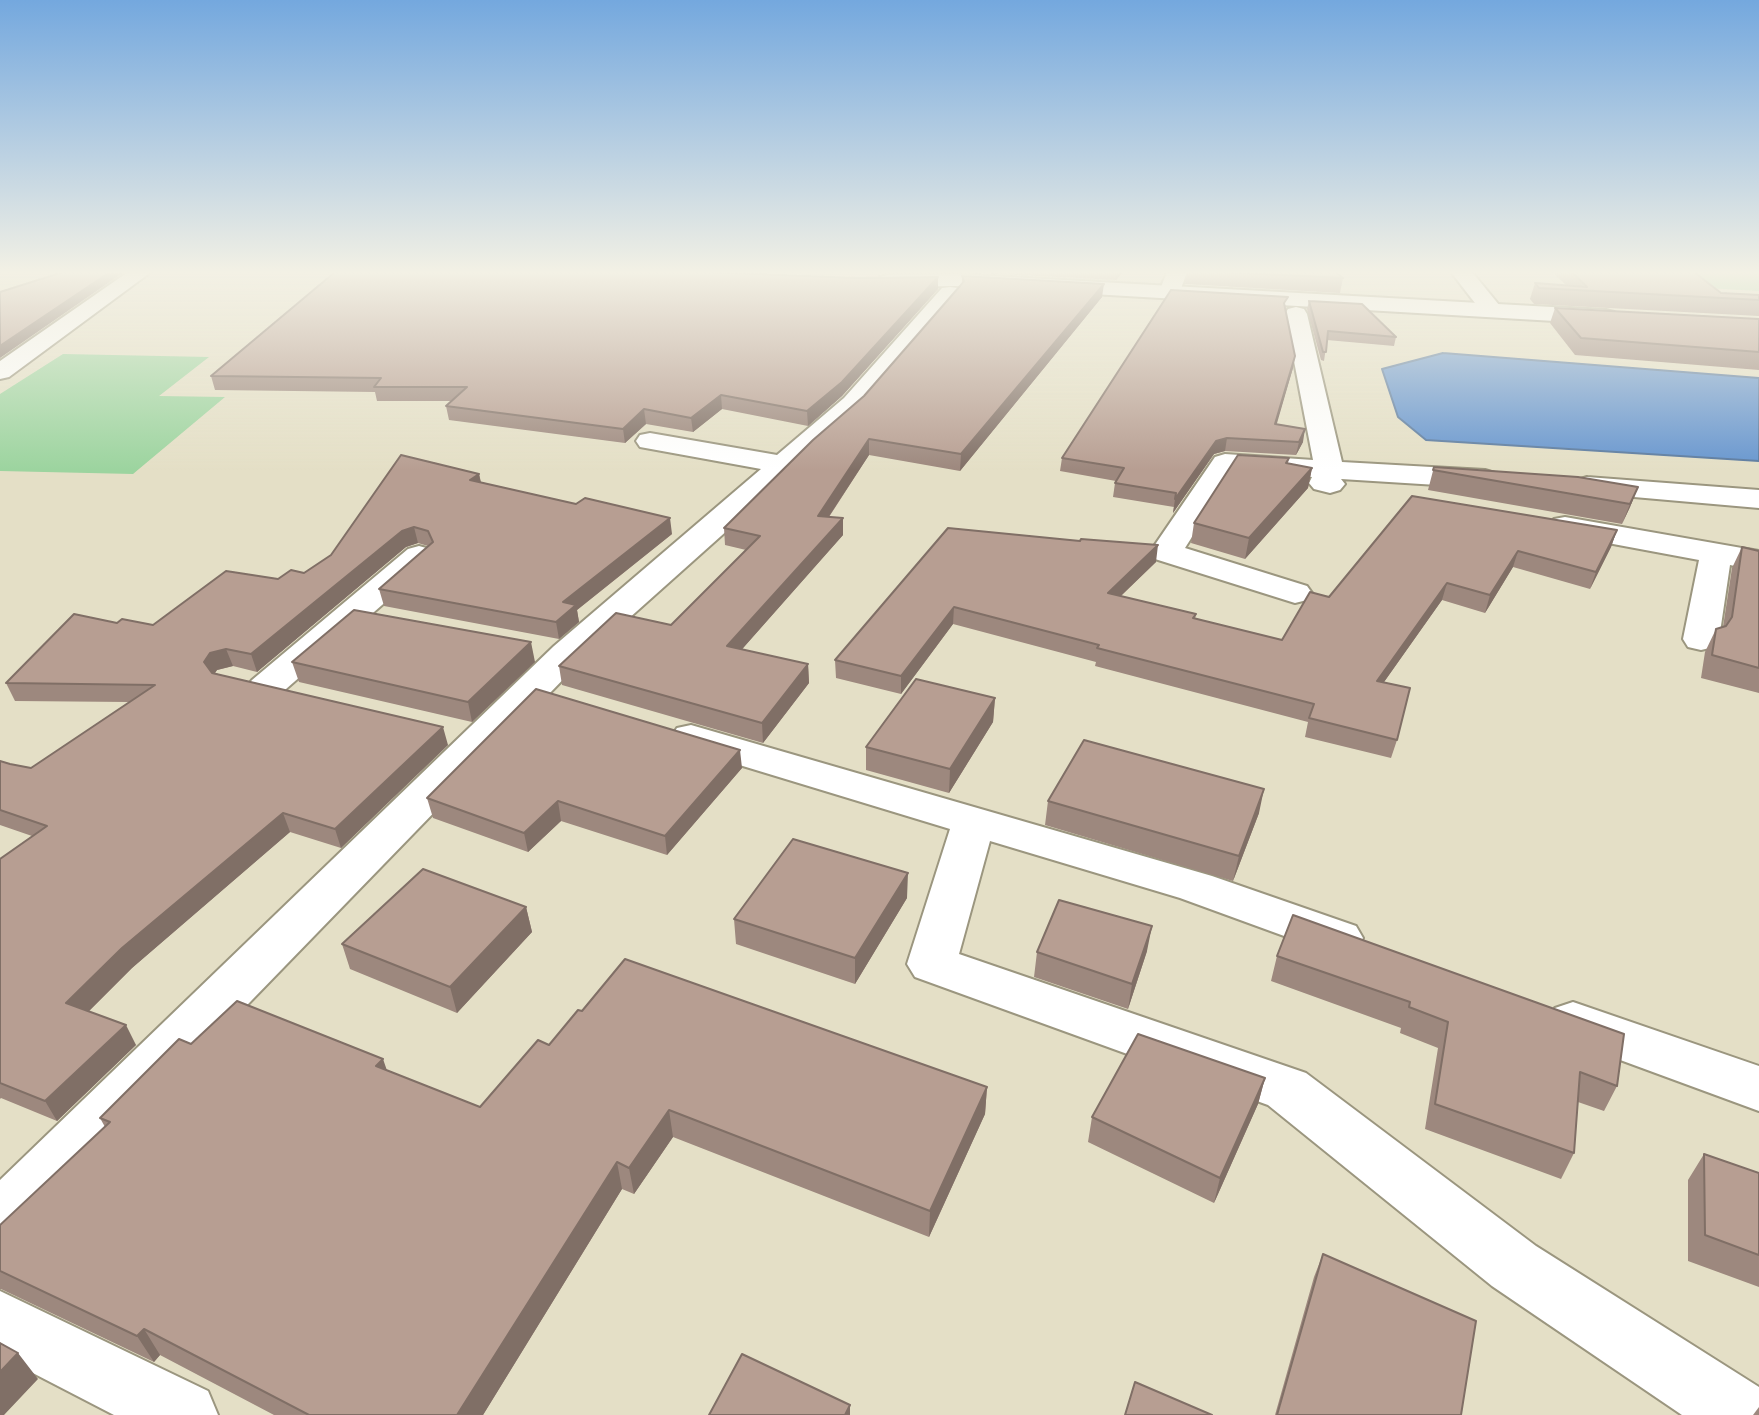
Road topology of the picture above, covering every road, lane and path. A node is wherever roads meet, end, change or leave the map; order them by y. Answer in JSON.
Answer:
{"nodes":[{"id":1,"x":48,"y":338,"type":"edge"},
{"id":2,"x":910,"y":338,"type":"edge"},
{"id":3,"x":1301,"y":338,"type":"edge"},
{"id":4,"x":0,"y":372,"type":"edge"},
{"id":5,"x":650,"y":441,"type":"dead end"},
{"id":6,"x":784,"y":465,"type":"junction"},
{"id":7,"x":1329,"y":468,"type":"junction"},
{"id":8,"x":1510,"y":481,"type":"edge"},
{"id":9,"x":1565,"y":485,"type":"edge"},
{"id":10,"x":1759,"y":499,"type":"edge"},
{"id":11,"x":1446,"y":505,"type":"edge"},
{"id":12,"x":1540,"y":522,"type":"edge"},
{"id":13,"x":1716,"y":553,"type":"junction"},
{"id":14,"x":419,"y":556,"type":"edge"},
{"id":15,"x":1759,"y":561,"type":"edge"},
{"id":16,"x":1295,"y":593,"type":"dead end"},
{"id":17,"x":352,"y":614,"type":"junction"},
{"id":18,"x":392,"y":621,"type":"edge"},
{"id":19,"x":1701,"y":639,"type":"dead end"},
{"id":20,"x":527,"y":647,"type":"edge"},
{"id":21,"x":567,"y":654,"type":"junction"},
{"id":22,"x":305,"y":697,"type":"edge"},
{"id":23,"x":648,"y":725,"type":"edge"},
{"id":24,"x":442,"y":730,"type":"edge"},
{"id":25,"x":482,"y":739,"type":"junction"},
{"id":26,"x":974,"y":821,"type":"junction"},
{"id":27,"x":1380,"y":953,"type":"edge"},
{"id":28,"x":1536,"y":1009,"type":"edge"},
{"id":29,"x":1759,"y":1089,"type":"edge"},
{"id":30,"x":0,"y":1219,"type":"edge"},
{"id":31,"x":0,"y":1322,"type":"edge"},
{"id":32,"x":184,"y":1415,"type":"edge"},
{"id":33,"x":1741,"y":1415,"type":"edge"}],
"edges":[{"from":1,"to":4,"type":"main road"},
{"from":2,"to":6,"type":"main road"},
{"from":3,"to":7,"type":"main road"},
{"from":5,"to":6,"type":"main road"},
{"from":6,"to":21,"type":"main road"},
{"from":7,"to":8,"type":"main road"},
{"from":7,"to":11,"type":"main road"},
{"from":7,"to":16,"type":"main road"},
{"from":9,"to":10,"type":"main road"},
{"from":12,"to":13,"type":"main road"},
{"from":13,"to":15,"type":"main road"},
{"from":13,"to":19,"type":"main road"},
{"from":14,"to":17,"type":"main road"},
{"from":17,"to":18,"type":"main road"},
{"from":17,"to":22,"type":"main road"},
{"from":20,"to":21,"type":"main road"},
{"from":21,"to":25,"type":"main road"},
{"from":23,"to":26,"type":"main road"},
{"from":24,"to":25,"type":"main road"},
{"from":25,"to":30,"type":"main road"},
{"from":26,"to":27,"type":"main road"},
{"from":26,"to":33,"type":"main road"},
{"from":28,"to":29,"type":"main road"},
{"from":31,"to":32,"type":"main road"}]}
